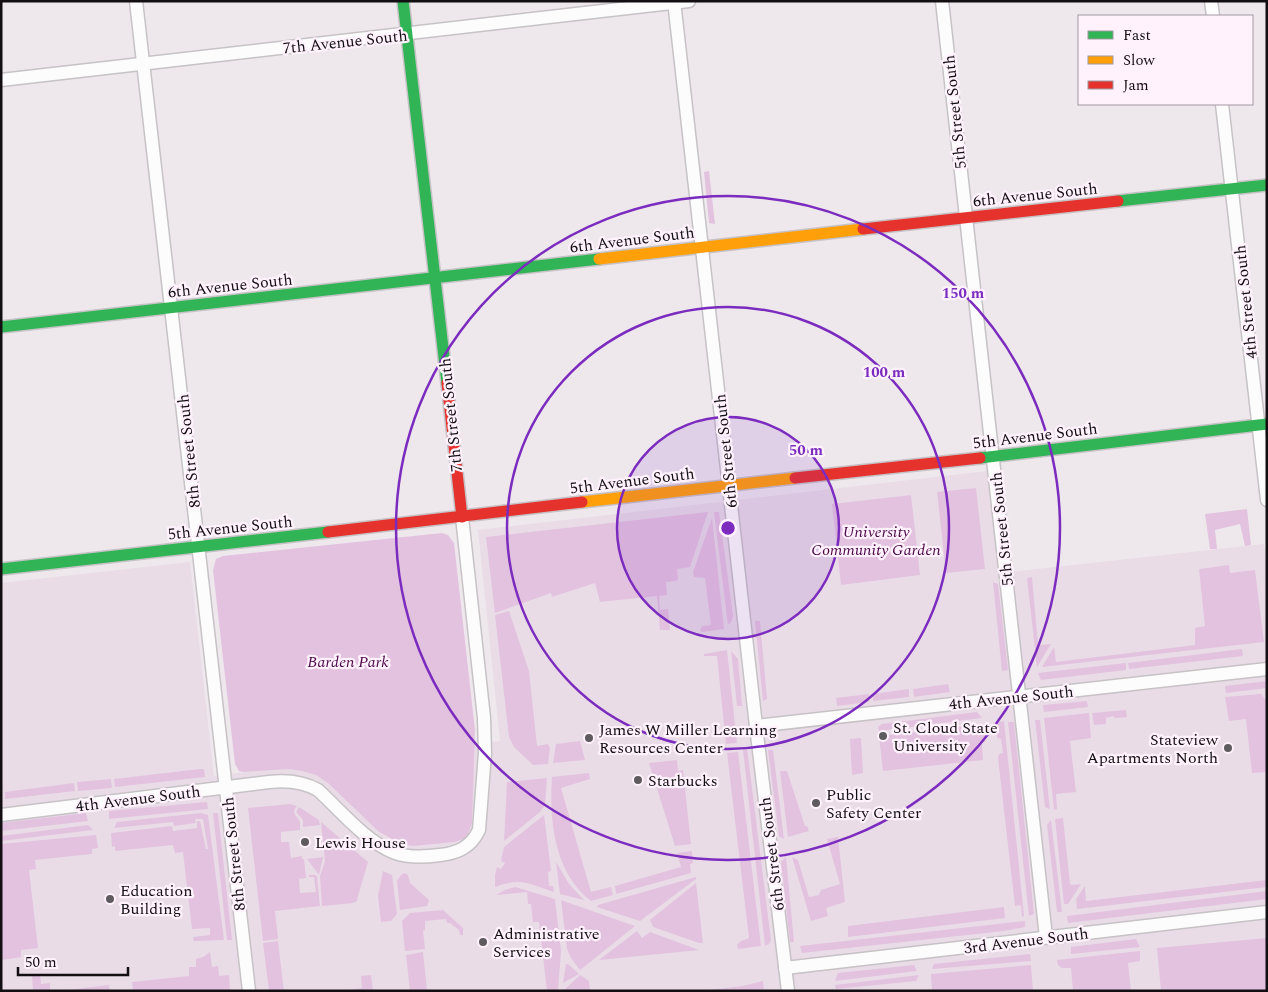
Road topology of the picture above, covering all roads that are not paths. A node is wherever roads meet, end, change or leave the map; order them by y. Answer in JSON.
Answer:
{"nodes":[{"id":1,"x":136,"y":1,"type":"edge"},
{"id":2,"x":403,"y":1,"type":"edge"},
{"id":3,"x":689,"y":1,"type":"edge"},
{"id":4,"x":942,"y":1,"type":"edge"},
{"id":5,"x":1211,"y":1,"type":"edge"},
{"id":6,"x":674,"y":2,"type":"edge"},
{"id":7,"x":1213,"y":15,"type":"edge"},
{"id":8,"x":407,"y":34,"type":"junction"},
{"id":9,"x":144,"y":63,"type":"junction"},
{"id":10,"x":1,"y":80,"type":"edge"},
{"id":11,"x":1222,"y":105,"type":"edge"},
{"id":12,"x":1267,"y":185,"type":"edge"},
{"id":13,"x":1232,"y":190,"type":"junction"},
{"id":14,"x":966,"y":217,"type":"junction"},
{"id":15,"x":702,"y":247,"type":"junction"},
{"id":16,"x":435,"y":279,"type":"junction"},
{"id":17,"x":171,"y":307,"type":"junction"},
{"id":18,"x":1,"y":327,"type":"edge"},
{"id":19,"x":1263,"y":424,"type":"edge"},
{"id":20,"x":993,"y":456,"type":"junction"},
{"id":21,"x":728,"y":484,"type":"junction"},
{"id":22,"x":1267,"y":500,"type":"edge"},
{"id":23,"x":462,"y":517,"type":"junction"},
{"id":24,"x":198,"y":547,"type":"junction"},
{"id":25,"x":1,"y":568,"type":"edge"},
{"id":26,"x":1267,"y":669,"type":"edge"},
{"id":27,"x":1020,"y":696,"type":"junction"},
{"id":28,"x":756,"y":726,"type":"junction"},
{"id":29,"x":226,"y":787,"type":"junction"},
{"id":30,"x":1,"y":815,"type":"edge"},
{"id":31,"x":479,"y":830,"type":"joint"},
{"id":32,"x":1267,"y":912,"type":"edge"},
{"id":33,"x":1046,"y":937,"type":"junction"},
{"id":34,"x":785,"y":968,"type":"junction"},
{"id":35,"x":249,"y":991,"type":"edge"},
{"id":36,"x":788,"y":991,"type":"edge"}],
"edges":[{"from":1,"to":9,"type":"street","name":"8th Street South"},
{"from":2,"to":8,"type":"street","name":"7th Street South"},
{"from":3,"to":6,"type":"street","name":"7th Avenue South"},
{"from":4,"to":14,"type":"street","name":"5th Street South"},
{"from":5,"to":7,"type":"street"},
{"from":6,"to":8,"type":"street","name":"7th Avenue South"},
{"from":6,"to":15,"type":"street","name":"6th Street South"},
{"from":8,"to":9,"type":"street","name":"7th Avenue South"},
{"from":8,"to":16,"type":"street","name":"7th Street South"},
{"from":9,"to":10,"type":"street","name":"7th Avenue South"},
{"from":9,"to":17,"type":"street","name":"8th Street South"},
{"from":11,"to":13,"type":"street","name":"4th Street South"},
{"from":12,"to":13,"type":"street","name":"6th Avenue South"},
{"from":13,"to":14,"type":"street","name":"6th Avenue South"},
{"from":13,"to":19,"type":"street","name":"4th Street South"},
{"from":14,"to":15,"type":"street","name":"6th Avenue South"},
{"from":14,"to":20,"type":"street","name":"5th Street South"},
{"from":15,"to":16,"type":"street","name":"6th Avenue South"},
{"from":15,"to":21,"type":"street","name":"6th Street South"},
{"from":16,"to":17,"type":"street","name":"6th Avenue South"},
{"from":16,"to":23,"type":"street","name":"7th Street South"},
{"from":17,"to":18,"type":"street","name":"6th Avenue South"},
{"from":17,"to":24,"type":"street","name":"8th Street South"},
{"from":19,"to":20,"type":"street","name":"5th Avenue South"},
{"from":19,"to":22,"type":"street","name":"4th Street South"},
{"from":20,"to":21,"type":"street","name":"5th Avenue South"},
{"from":20,"to":27,"type":"street","name":"5th Street South"},
{"from":21,"to":23,"type":"street","name":"5th Avenue South"},
{"from":21,"to":28,"type":"street","name":"6th Street South"},
{"from":23,"to":24,"type":"street","name":"5th Avenue South"},
{"from":23,"to":31,"type":"street","name":"7th Street South"},
{"from":24,"to":25,"type":"street","name":"5th Avenue South"},
{"from":24,"to":29,"type":"street","name":"8th Street South"},
{"from":26,"to":27,"type":"street","name":"4th Avenue South"},
{"from":27,"to":28,"type":"street","name":"4th Avenue South"},
{"from":27,"to":33,"type":"street","name":"5th Street South"},
{"from":28,"to":34,"type":"street","name":"6th Street South"},
{"from":29,"to":30,"type":"street","name":"4th Avenue South"},
{"from":29,"to":31,"type":"street","name":"4th Avenue South"},
{"from":29,"to":35,"type":"street","name":"8th Street South"},
{"from":32,"to":33,"type":"street","name":"3rd Avenue South"},
{"from":33,"to":34,"type":"street","name":"3rd Avenue South"},
{"from":34,"to":36,"type":"street","name":"6th Street South"}]}
